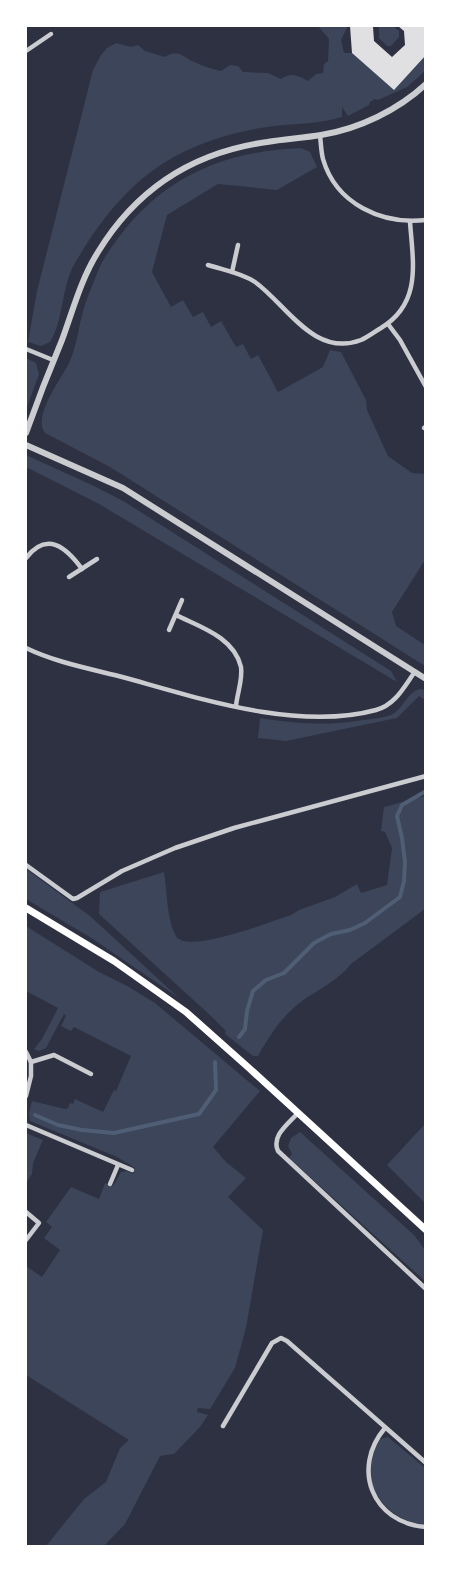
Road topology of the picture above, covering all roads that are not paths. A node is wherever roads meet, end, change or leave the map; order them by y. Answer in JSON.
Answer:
{"nodes":[{"id":1,"x":51,"y":34,"type":"dead end"},
{"id":2,"x":26,"y":42,"type":"edge"},
{"id":3,"x":28,"y":50,"type":"edge"},
{"id":4,"x":426,"y":84,"type":"edge"},
{"id":5,"x":320,"y":136,"type":"junction"},
{"id":6,"x":426,"y":220,"type":"edge"},
{"id":7,"x":410,"y":222,"type":"junction"},
{"id":8,"x":238,"y":245,"type":"dead end"},
{"id":9,"x":208,"y":266,"type":"dead end"},
{"id":10,"x":232,"y":272,"type":"junction"},
{"id":11,"x":388,"y":324,"type":"junction"},
{"id":12,"x":26,"y":349,"type":"edge"},
{"id":13,"x":53,"y":360,"type":"junction"},
{"id":14,"x":426,"y":387,"type":"edge"},
{"id":15,"x":26,"y":433,"type":"edge"},
{"id":16,"x":26,"y":445,"type":"edge"},
{"id":17,"x":26,"y":558,"type":"edge"},
{"id":18,"x":97,"y":559,"type":"dead end"},
{"id":19,"x":82,"y":569,"type":"junction"},
{"id":20,"x":69,"y":577,"type":"dead end"},
{"id":21,"x":182,"y":600,"type":"dead end"},
{"id":22,"x":176,"y":615,"type":"junction"},
{"id":23,"x":169,"y":630,"type":"dead end"},
{"id":24,"x":26,"y":648,"type":"edge"},
{"id":25,"x":414,"y":673,"type":"junction"},
{"id":26,"x":426,"y":680,"type":"edge"},
{"id":27,"x":236,"y":706,"type":"junction"},
{"id":28,"x":426,"y":776,"type":"edge"},
{"id":29,"x":26,"y":865,"type":"edge"},
{"id":30,"x":26,"y":908,"type":"edge"},
{"id":31,"x":26,"y":1052,"type":"edge"},
{"id":32,"x":31,"y":1062,"type":"junction"},
{"id":33,"x":91,"y":1074,"type":"dead end"},
{"id":34,"x":26,"y":1096,"type":"edge"},
{"id":35,"x":298,"y":1113,"type":"junction"},
{"id":36,"x":26,"y":1125,"type":"edge"},
{"id":37,"x":118,"y":1165,"type":"junction"},
{"id":38,"x":132,"y":1170,"type":"dead end"},
{"id":39,"x":110,"y":1184,"type":"dead end"},
{"id":40,"x":26,"y":1212,"type":"edge"},
{"id":41,"x":426,"y":1230,"type":"edge"},
{"id":42,"x":26,"y":1240,"type":"edge"},
{"id":43,"x":426,"y":1289,"type":"edge"},
{"id":44,"x":223,"y":1426,"type":"dead end"},
{"id":45,"x":386,"y":1428,"type":"junction"},
{"id":46,"x":426,"y":1463,"type":"edge"},
{"id":47,"x":426,"y":1527,"type":"edge"}],
"edges":[{"from":1,"to":3,"type":"street"},
{"from":2,"to":3,"type":"street"},
{"from":4,"to":5,"type":"street"},
{"from":5,"to":7,"type":"street"},
{"from":5,"to":13,"type":"street"},
{"from":6,"to":7,"type":"street"},
{"from":7,"to":11,"type":"street"},
{"from":8,"to":10,"type":"street"},
{"from":9,"to":10,"type":"street"},
{"from":10,"to":11,"type":"street"},
{"from":11,"to":14,"type":"street"},
{"from":12,"to":13,"type":"street"},
{"from":13,"to":15,"type":"street"},
{"from":16,"to":25,"type":"street"},
{"from":17,"to":19,"type":"street"},
{"from":18,"to":19,"type":"street"},
{"from":19,"to":20,"type":"street"},
{"from":21,"to":22,"type":"street"},
{"from":22,"to":23,"type":"street"},
{"from":22,"to":27,"type":"street"},
{"from":24,"to":27,"type":"street"},
{"from":25,"to":26,"type":"street"},
{"from":25,"to":27,"type":"street"},
{"from":28,"to":29,"type":"street"},
{"from":30,"to":35,"type":"main road"},
{"from":31,"to":32,"type":"street"},
{"from":32,"to":33,"type":"street"},
{"from":32,"to":34,"type":"street"},
{"from":35,"to":41,"type":"main road"},
{"from":35,"to":43,"type":"street"},
{"from":36,"to":37,"type":"street"},
{"from":37,"to":38,"type":"street"},
{"from":37,"to":39,"type":"street"},
{"from":40,"to":42,"type":"street"},
{"from":44,"to":45,"type":"street"},
{"from":45,"to":46,"type":"street"},
{"from":45,"to":47,"type":"street"}]}
